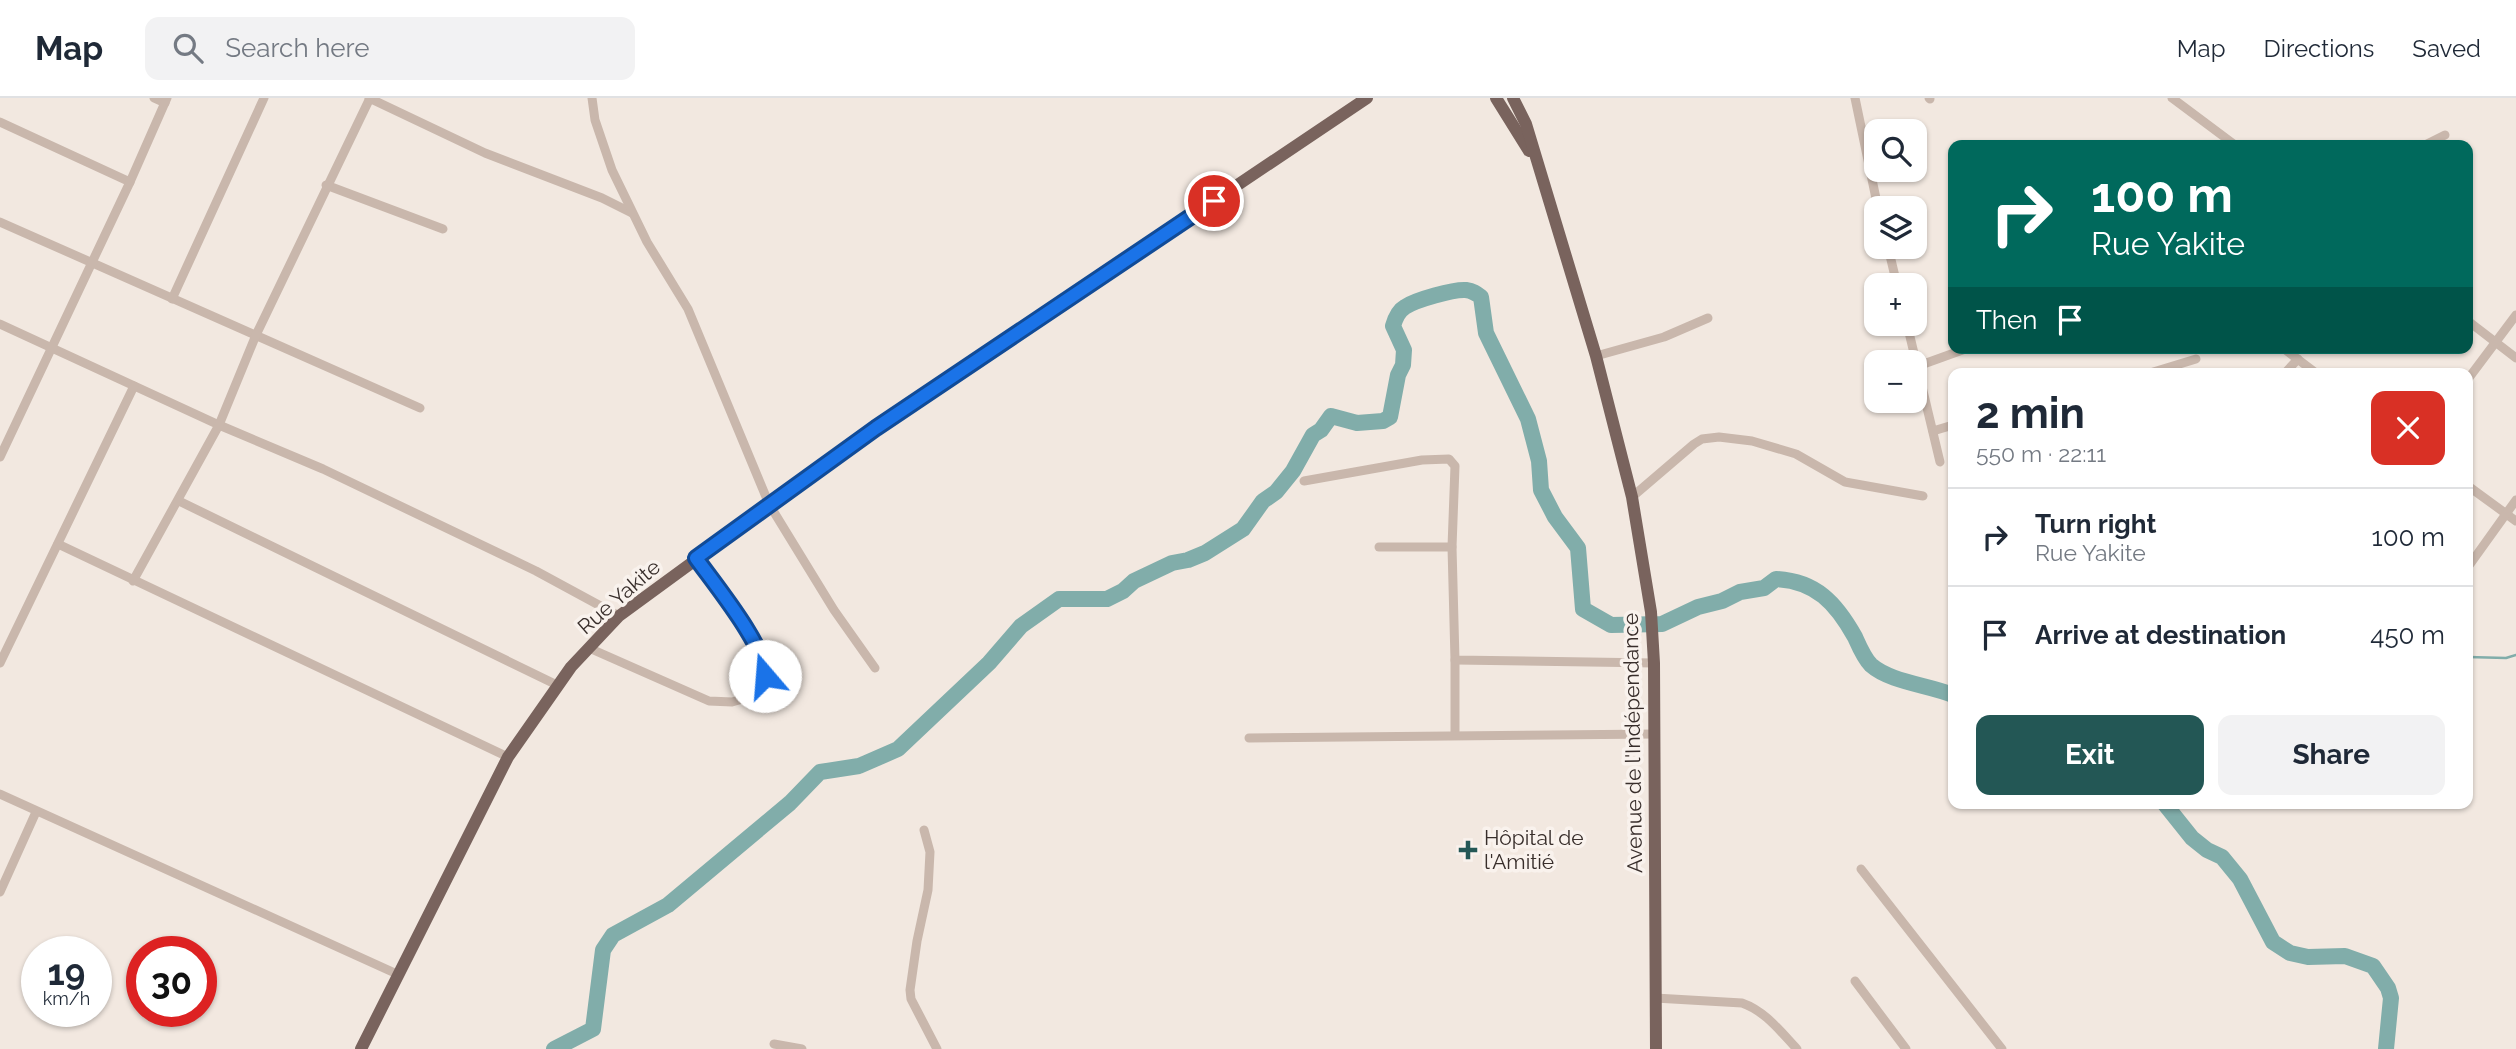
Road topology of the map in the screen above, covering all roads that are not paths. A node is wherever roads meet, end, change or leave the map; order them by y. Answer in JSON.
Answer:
{"nodes":[{"id":1,"x":154,"y":98,"type":"edge"},
{"id":2,"x":264,"y":98,"type":"edge"},
{"id":3,"x":370,"y":98,"type":"edge"},
{"id":4,"x":592,"y":98,"type":"edge"},
{"id":5,"x":1367,"y":98,"type":"edge"},
{"id":6,"x":1496,"y":98,"type":"edge"},
{"id":7,"x":1513,"y":98,"type":"edge"},
{"id":8,"x":1854,"y":98,"type":"edge"},
{"id":9,"x":2172,"y":98,"type":"edge"},
{"id":10,"x":166,"y":100,"type":"edge"},
{"id":11,"x":0,"y":122,"type":"edge"},
{"id":12,"x":2445,"y":135,"type":"dead end"},
{"id":13,"x":2228,"y":140,"type":"edge"},
{"id":14,"x":2435,"y":140,"type":"edge"},
{"id":15,"x":1534,"y":158,"type":"junction"},
{"id":16,"x":130,"y":182,"type":"junction"},
{"id":17,"x":326,"y":185,"type":"junction"},
{"id":18,"x":1875,"y":196,"type":"edge"},
{"id":19,"x":632,"y":214,"type":"junction"},
{"id":20,"x":0,"y":222,"type":"edge"},
{"id":21,"x":443,"y":229,"type":"dead end"},
{"id":22,"x":91,"y":262,"type":"junction"},
{"id":23,"x":172,"y":299,"type":"junction"},
{"id":24,"x":2516,"y":315,"type":"edge"},
{"id":25,"x":1708,"y":318,"type":"dead end"},
{"id":26,"x":0,"y":324,"type":"edge"},
{"id":27,"x":2473,"y":325,"type":"edge"},
{"id":28,"x":256,"y":335,"type":"junction"},
{"id":29,"x":2495,"y":342,"type":"junction"},
{"id":30,"x":50,"y":348,"type":"junction"},
{"id":31,"x":1951,"y":354,"type":"edge"},
{"id":32,"x":2291,"y":354,"type":"edge"},
{"id":33,"x":1596,"y":356,"type":"junction"},
{"id":34,"x":2516,"y":358,"type":"edge"},
{"id":35,"x":2196,"y":359,"type":"dead end"},
{"id":36,"x":2298,"y":359,"type":"junction"},
{"id":37,"x":1927,"y":363,"type":"edge"},
{"id":38,"x":2166,"y":368,"type":"edge"},
{"id":39,"x":2290,"y":368,"type":"edge"},
{"id":40,"x":2310,"y":368,"type":"edge"},
{"id":41,"x":2473,"y":372,"type":"edge"},
{"id":42,"x":134,"y":386,"type":"junction"},
{"id":43,"x":1927,"y":405,"type":"edge"},
{"id":44,"x":420,"y":408,"type":"dead end"},
{"id":45,"x":219,"y":425,"type":"junction"},
{"id":46,"x":1948,"y":426,"type":"edge"},
{"id":47,"x":1933,"y":431,"type":"junction"},
{"id":48,"x":0,"y":457,"type":"edge"},
{"id":49,"x":1940,"y":462,"type":"dead end"},
{"id":50,"x":1304,"y":481,"type":"dead end"},
{"id":51,"x":2473,"y":489,"type":"edge"},
{"id":52,"x":1923,"y":496,"type":"dead end"},
{"id":53,"x":1632,"y":497,"type":"junction"},
{"id":54,"x":2516,"y":500,"type":"edge"},
{"id":55,"x":179,"y":501,"type":"junction"},
{"id":56,"x":769,"y":504,"type":"junction"},
{"id":57,"x":2507,"y":513,"type":"junction"},
{"id":58,"x":2516,"y":521,"type":"edge"},
{"id":59,"x":58,"y":544,"type":"junction"},
{"id":60,"x":1379,"y":547,"type":"dead end"},
{"id":61,"x":1452,"y":547,"type":"junction"},
{"id":62,"x":696,"y":558,"type":"junction"},
{"id":63,"x":2473,"y":560,"type":"edge"},
{"id":64,"x":133,"y":581,"type":"junction"},
{"id":65,"x":619,"y":616,"type":"junction"},
{"id":66,"x":589,"y":648,"type":"junction"},
{"id":67,"x":1455,"y":660,"type":"junction"},
{"id":68,"x":0,"y":663,"type":"edge"},
{"id":69,"x":1654,"y":663,"type":"junction"},
{"id":70,"x":875,"y":668,"type":"dead end"},
{"id":71,"x":557,"y":685,"type":"junction"},
{"id":72,"x":1655,"y":734,"type":"junction"},
{"id":73,"x":1455,"y":735,"type":"junction"},
{"id":74,"x":1249,"y":738,"type":"dead end"},
{"id":75,"x":508,"y":757,"type":"junction"},
{"id":76,"x":0,"y":794,"type":"edge"},
{"id":77,"x":36,"y":812,"type":"junction"},
{"id":78,"x":925,"y":830,"type":"dead end"},
{"id":79,"x":1861,"y":869,"type":"dead end"},
{"id":80,"x":0,"y":892,"type":"edge"},
{"id":81,"x":397,"y":974,"type":"junction"},
{"id":82,"x":1856,"y":981,"type":"dead end"},
{"id":83,"x":1656,"y":998,"type":"junction"},
{"id":84,"x":774,"y":1044,"type":"dead end"},
{"id":85,"x":361,"y":1049,"type":"edge"},
{"id":86,"x":802,"y":1049,"type":"edge"},
{"id":87,"x":937,"y":1049,"type":"edge"},
{"id":88,"x":1656,"y":1049,"type":"edge"},
{"id":89,"x":1797,"y":1049,"type":"edge"},
{"id":90,"x":1906,"y":1049,"type":"edge"},
{"id":91,"x":2002,"y":1049,"type":"edge"}],
"edges":[{"from":1,"to":10,"type":"street"},
{"from":2,"to":23,"type":"street"},
{"from":3,"to":17,"type":"street"},
{"from":3,"to":19,"type":"street"},
{"from":4,"to":19,"type":"street"},
{"from":5,"to":56,"type":"main road","name":"Rue Yakite"},
{"from":6,"to":15,"type":"main road","name":"Avenue de l'Indépendance"},
{"from":7,"to":15,"type":"main road","name":"Avenue de l'Indépendance"},
{"from":8,"to":18,"type":"street"},
{"from":9,"to":13,"type":"street"},
{"from":10,"to":16,"type":"street"},
{"from":11,"to":16,"type":"street"},
{"from":12,"to":14,"type":"street"},
{"from":15,"to":33,"type":"main road","name":"Avenue de l'Indépendance"},
{"from":16,"to":22,"type":"street"},
{"from":17,"to":21,"type":"street"},
{"from":17,"to":28,"type":"street"},
{"from":19,"to":56,"type":"street"},
{"from":20,"to":22,"type":"street"},
{"from":22,"to":23,"type":"street"},
{"from":22,"to":30,"type":"street"},
{"from":23,"to":28,"type":"street"},
{"from":24,"to":29,"type":"street"},
{"from":25,"to":33,"type":"street"},
{"from":26,"to":30,"type":"street"},
{"from":27,"to":29,"type":"street"},
{"from":28,"to":44,"type":"street"},
{"from":28,"to":45,"type":"street"},
{"from":29,"to":34,"type":"street"},
{"from":29,"to":41,"type":"street"},
{"from":30,"to":42,"type":"street"},
{"from":30,"to":48,"type":"street"},
{"from":31,"to":37,"type":"street"},
{"from":32,"to":36,"type":"street"},
{"from":33,"to":53,"type":"main road","name":"Avenue de l'Indépendance"},
{"from":35,"to":38,"type":"street"},
{"from":36,"to":39,"type":"street"},
{"from":36,"to":40,"type":"street"},
{"from":42,"to":45,"type":"street"},
{"from":42,"to":59,"type":"street"},
{"from":43,"to":47,"type":"street"},
{"from":45,"to":55,"type":"street"},
{"from":45,"to":65,"type":"street"},
{"from":46,"to":47,"type":"street"},
{"from":47,"to":49,"type":"street"},
{"from":50,"to":61,"type":"street"},
{"from":51,"to":57,"type":"street"},
{"from":52,"to":53,"type":"street"},
{"from":53,"to":69,"type":"main road","name":"Avenue de l'Indépendance"},
{"from":54,"to":57,"type":"street"},
{"from":55,"to":64,"type":"street"},
{"from":55,"to":71,"type":"street"},
{"from":56,"to":62,"type":"main road","name":"Rue Yakite"},
{"from":56,"to":70,"type":"street"},
{"from":57,"to":58,"type":"street"},
{"from":57,"to":63,"type":"street"},
{"from":59,"to":64,"type":"street"},
{"from":59,"to":68,"type":"street"},
{"from":60,"to":61,"type":"street"},
{"from":61,"to":67,"type":"street"},
{"from":62,"to":65,"type":"main road","name":"Rue Yakite"},
{"from":62,"to":66,"type":"street"},
{"from":64,"to":75,"type":"street"},
{"from":65,"to":66,"type":"main road","name":"Rue Yakite"},
{"from":66,"to":71,"type":"main road","name":"Rue Yakite"},
{"from":67,"to":69,"type":"street"},
{"from":67,"to":73,"type":"street"},
{"from":69,"to":72,"type":"main road","name":"Avenue de l'Indépendance"},
{"from":71,"to":75,"type":"main road","name":"Rue Yakite"},
{"from":72,"to":73,"type":"street"},
{"from":72,"to":83,"type":"main road","name":"Avenue de l'Indépendance"},
{"from":73,"to":74,"type":"street"},
{"from":75,"to":81,"type":"main road","name":"Rue Yakite"},
{"from":76,"to":77,"type":"street"},
{"from":77,"to":80,"type":"street"},
{"from":77,"to":81,"type":"street"},
{"from":78,"to":87,"type":"street"},
{"from":79,"to":91,"type":"street"},
{"from":81,"to":85,"type":"main road","name":"Rue Yakite"},
{"from":82,"to":90,"type":"street"},
{"from":83,"to":88,"type":"main road","name":"Avenue de l'Indépendance"},
{"from":83,"to":89,"type":"street"},
{"from":84,"to":86,"type":"street"}]}
